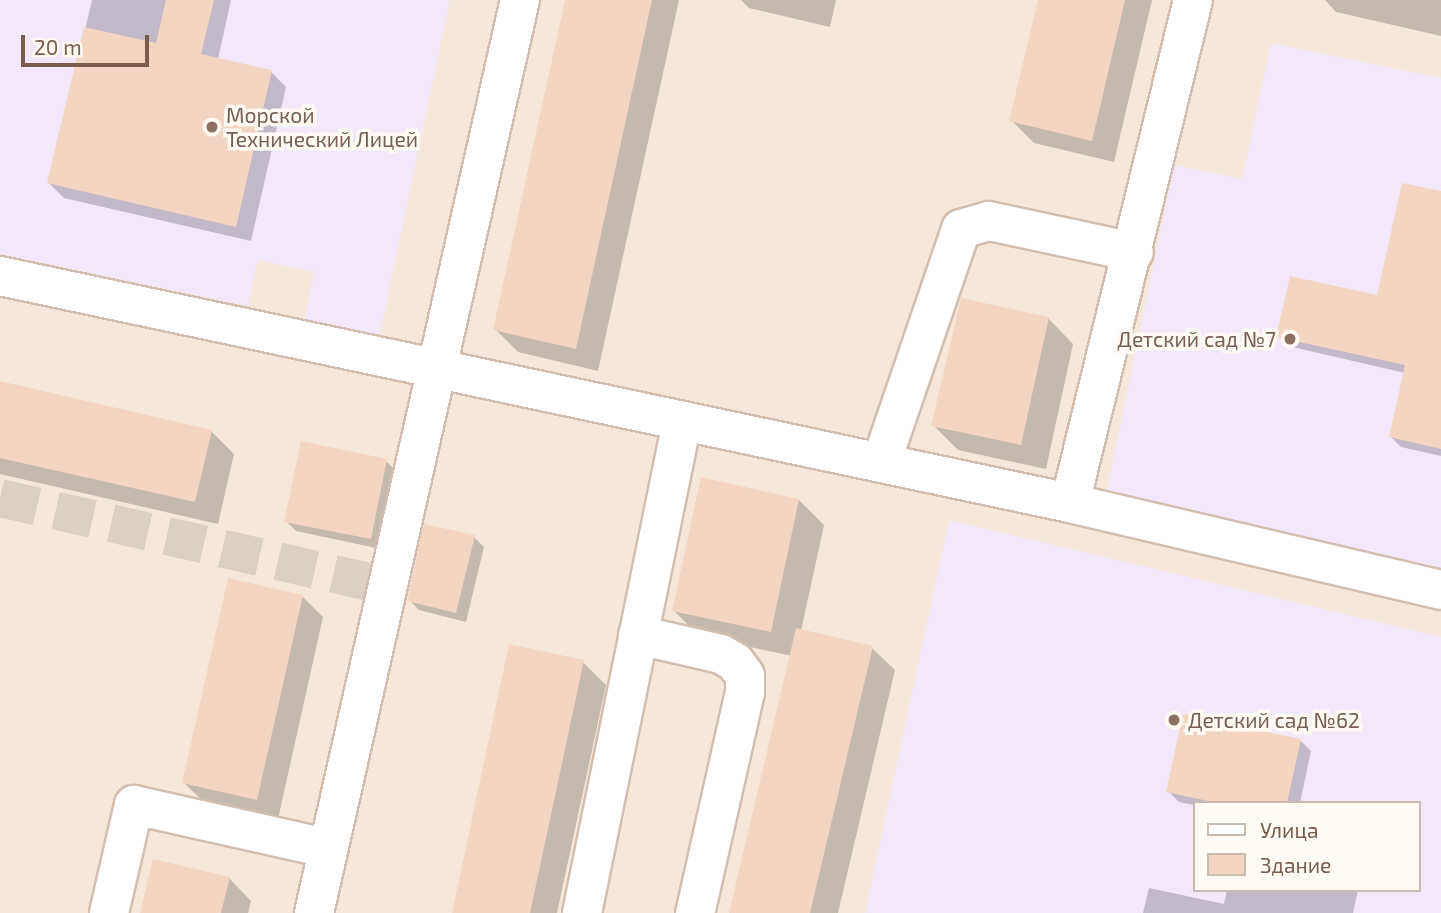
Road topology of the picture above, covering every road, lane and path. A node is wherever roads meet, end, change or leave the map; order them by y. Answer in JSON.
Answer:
{"nodes":[{"id":1,"x":520,"y":0,"type":"edge"},
{"id":2,"x":1193,"y":0,"type":"edge"},
{"id":3,"x":1134,"y":252,"type":"junction"},
{"id":4,"x":0,"y":276,"type":"edge"},
{"id":5,"x":436,"y":371,"type":"junction"},
{"id":6,"x":682,"y":422,"type":"junction"},
{"id":7,"x":881,"y":463,"type":"junction"},
{"id":8,"x":1070,"y":503,"type":"junction"},
{"id":9,"x":1441,"y":590,"type":"edge"},
{"id":10,"x":638,"y":635,"type":"junction"},
{"id":11,"x":327,"y":848,"type":"junction"},
{"id":12,"x":109,"y":913,"type":"edge"},
{"id":13,"x":314,"y":913,"type":"edge"},
{"id":14,"x":582,"y":913,"type":"edge"},
{"id":15,"x":695,"y":913,"type":"edge"}],
"edges":[{"from":1,"to":5,"type":"lane"},
{"from":2,"to":3,"type":"lane"},
{"from":3,"to":7,"type":"lane"},
{"from":3,"to":8,"type":"lane"},
{"from":4,"to":5,"type":"lane"},
{"from":5,"to":6,"type":"lane"},
{"from":5,"to":11,"type":"lane"},
{"from":6,"to":7,"type":"lane"},
{"from":6,"to":10,"type":"lane"},
{"from":7,"to":8,"type":"lane"},
{"from":8,"to":9,"type":"lane"},
{"from":10,"to":14,"type":"lane"},
{"from":10,"to":15,"type":"lane"},
{"from":11,"to":12,"type":"lane"},
{"from":11,"to":13,"type":"lane"}]}
